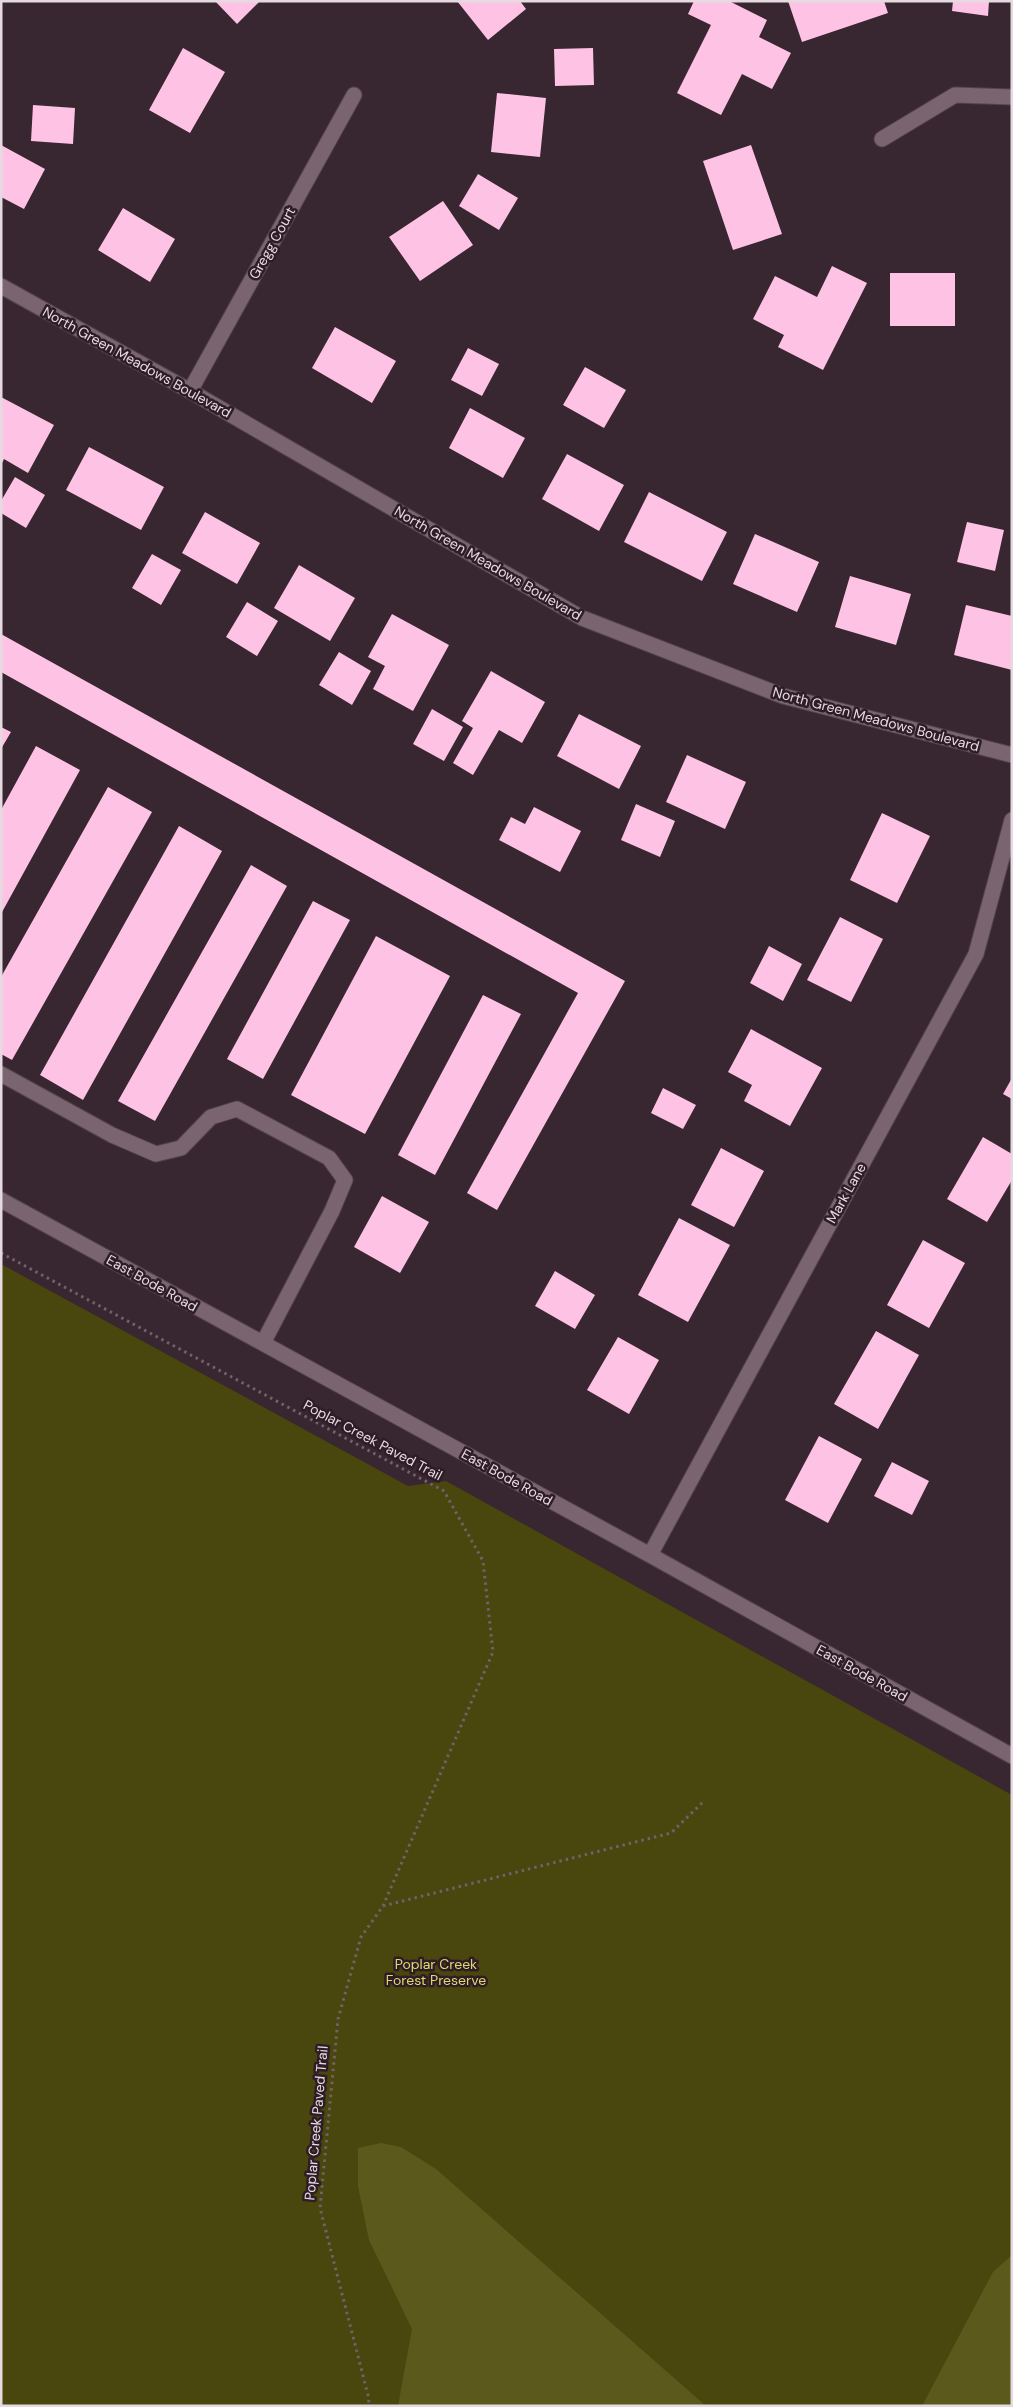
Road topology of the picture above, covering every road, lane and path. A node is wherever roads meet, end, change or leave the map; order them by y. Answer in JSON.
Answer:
{"nodes":[{"id":1,"x":354,"y":95,"type":"dead end"},
{"id":2,"x":1012,"y":97,"type":"edge"},
{"id":3,"x":882,"y":138,"type":"dead end"},
{"id":4,"x":1,"y":286,"type":"edge"},
{"id":5,"x":190,"y":391,"type":"junction"},
{"id":6,"x":1012,"y":754,"type":"edge"},
{"id":7,"x":1012,"y":820,"type":"edge"},
{"id":8,"x":1,"y":1074,"type":"edge"},
{"id":9,"x":1,"y":1200,"type":"edge"},
{"id":10,"x":1,"y":1253,"type":"edge"},
{"id":11,"x":263,"y":1343,"type":"junction"},
{"id":12,"x":650,"y":1555,"type":"junction"},
{"id":13,"x":1012,"y":1756,"type":"edge"},
{"id":14,"x":704,"y":1801,"type":"dead end"},
{"id":15,"x":383,"y":1906,"type":"junction"},
{"id":16,"x":368,"y":2406,"type":"edge"}],
"edges":[{"from":1,"to":5,"type":"street","name":"Gregg Court"},
{"from":2,"to":3,"type":"street"},
{"from":4,"to":5,"type":"street","name":"North Green Meadows Boulevard"},
{"from":5,"to":6,"type":"street","name":"North Green Meadows Boulevard"},
{"from":7,"to":12,"type":"street","name":"Mark Lane"},
{"from":8,"to":11,"type":"street"},
{"from":9,"to":11,"type":"street","name":"East Bode Road"},
{"from":10,"to":15,"type":"path","name":"Poplar Creek Paved Trail"},
{"from":11,"to":12,"type":"street","name":"East Bode Road"},
{"from":12,"to":13,"type":"street","name":"East Bode Road"},
{"from":14,"to":15,"type":"path"},
{"from":15,"to":16,"type":"path","name":"Poplar Creek Paved Trail"}]}
